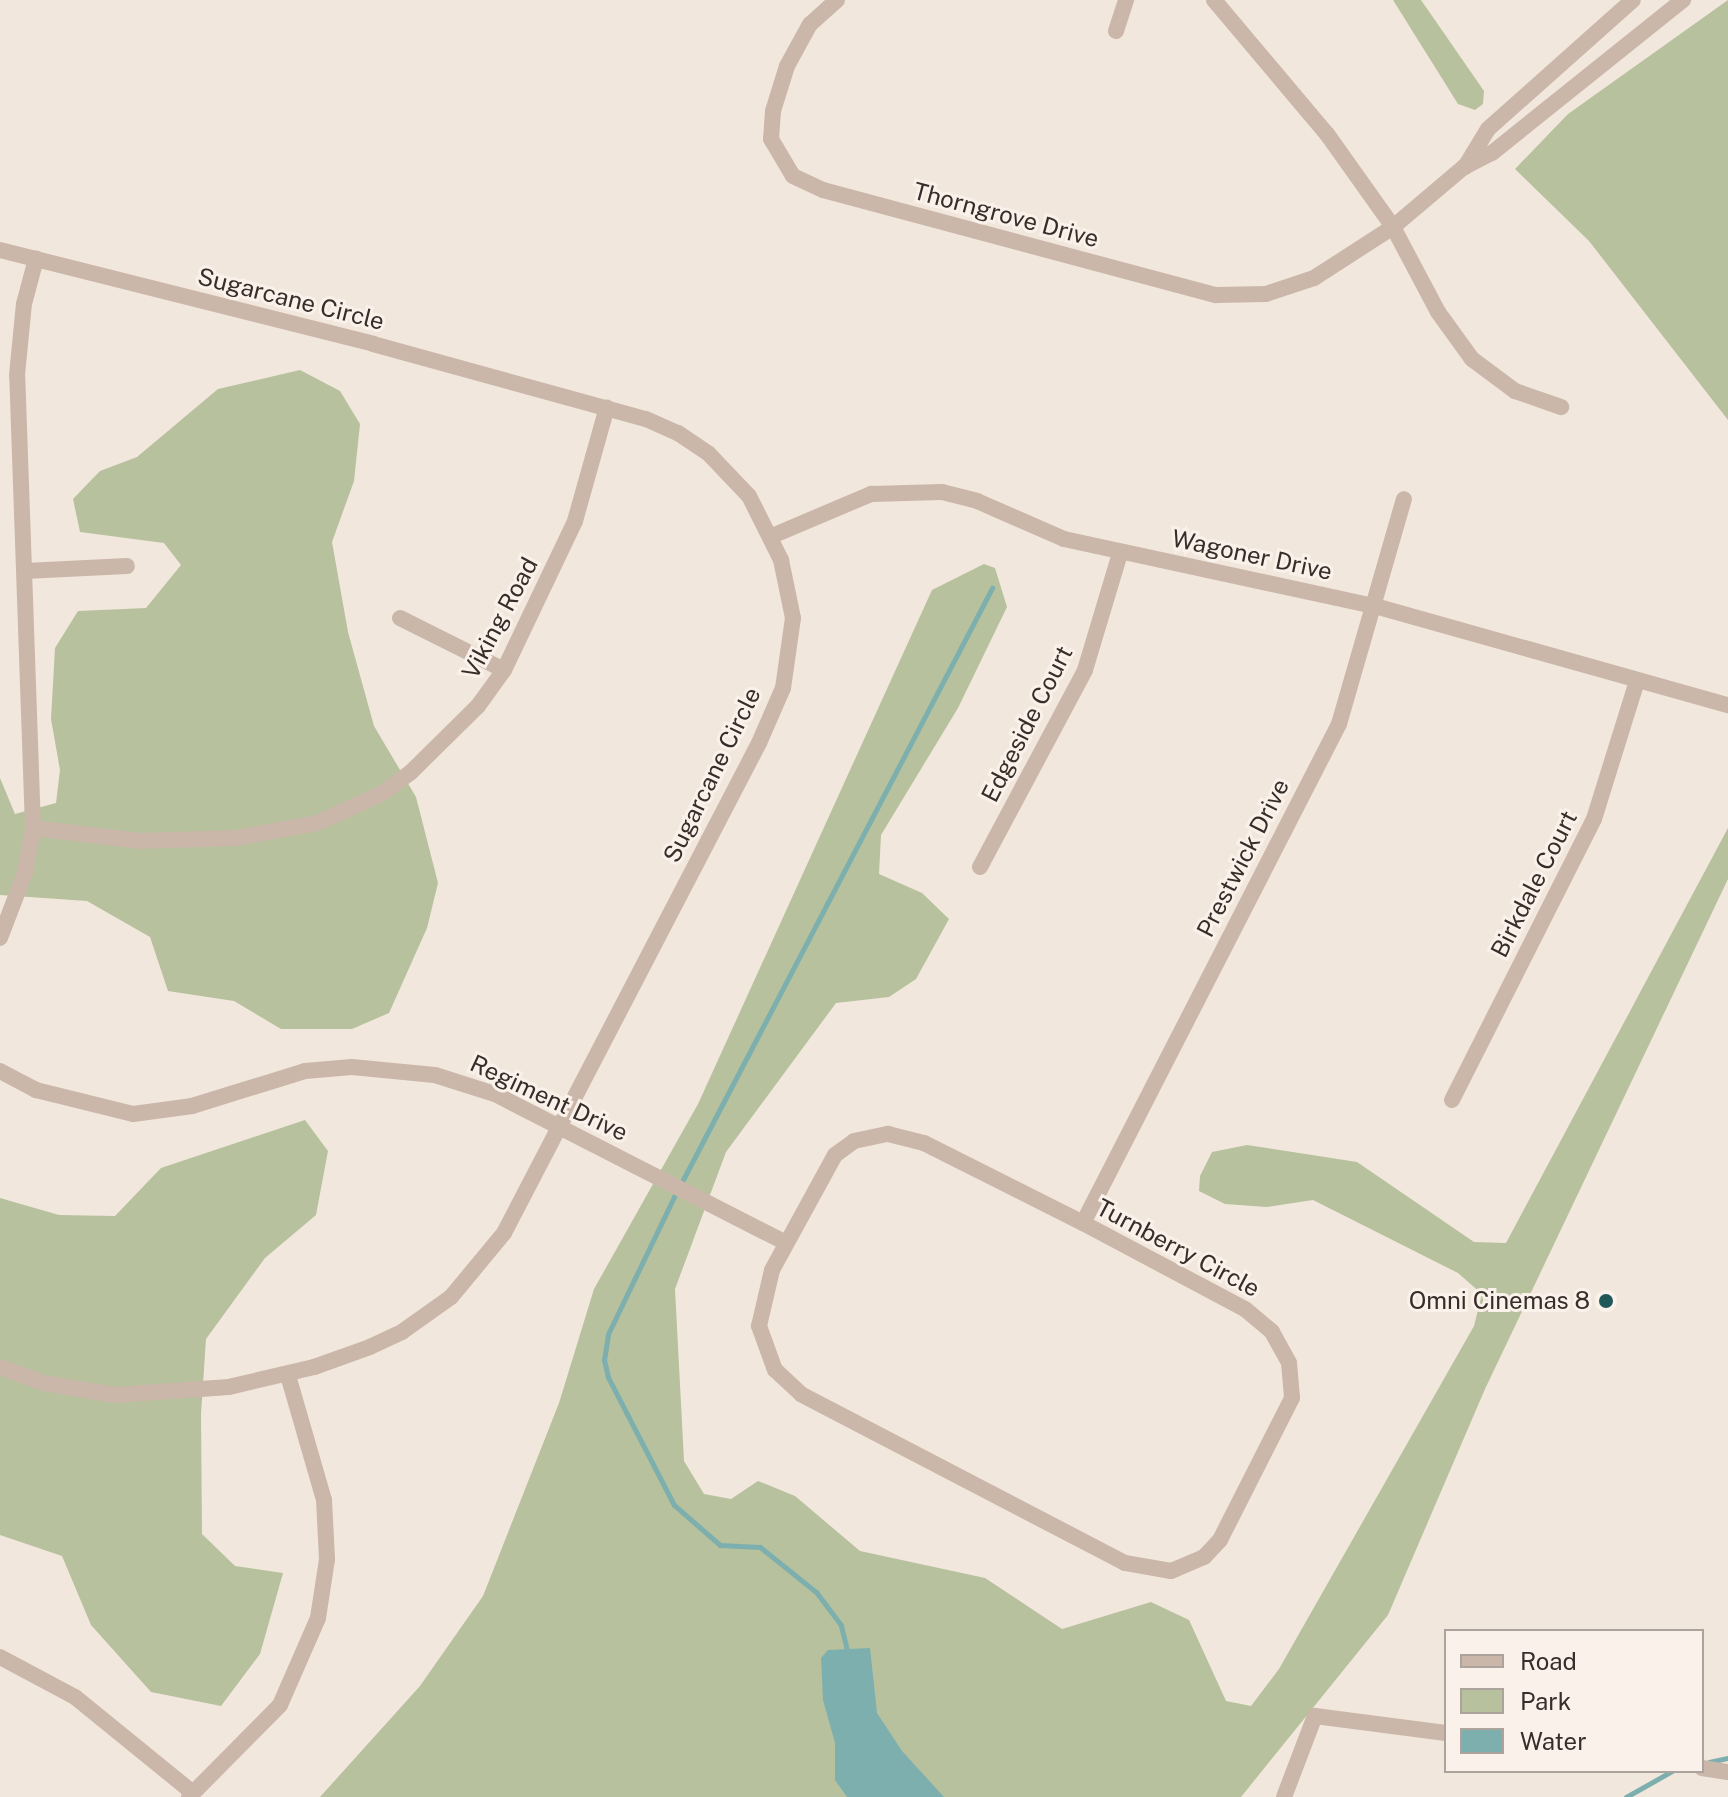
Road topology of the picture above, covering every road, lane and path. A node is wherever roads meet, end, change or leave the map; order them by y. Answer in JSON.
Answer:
{"nodes":[{"id":1,"x":837,"y":0,"type":"edge"},
{"id":2,"x":1126,"y":0,"type":"edge"},
{"id":3,"x":1214,"y":0,"type":"edge"},
{"id":4,"x":1633,"y":0,"type":"edge"},
{"id":5,"x":1683,"y":0,"type":"edge"},
{"id":6,"x":1116,"y":31,"type":"dead end"},
{"id":7,"x":1529,"y":89,"type":"junction"},
{"id":8,"x":1549,"y":110,"type":"junction"},
{"id":9,"x":1464,"y":167,"type":"junction"},
{"id":10,"x":1393,"y":227,"type":"junction"},
{"id":11,"x":0,"y":250,"type":"edge"},
{"id":12,"x":36,"y":259,"type":"junction"},
{"id":13,"x":607,"y":407,"type":"junction"},
{"id":14,"x":1561,"y":407,"type":"dead end"},
{"id":15,"x":1404,"y":499,"type":"dead end"},
{"id":16,"x":772,"y":536,"type":"junction"},
{"id":17,"x":1120,"y":553,"type":"junction"},
{"id":18,"x":127,"y":566,"type":"dead end"},
{"id":19,"x":25,"y":571,"type":"junction"},
{"id":20,"x":1375,"y":606,"type":"junction"},
{"id":21,"x":400,"y":618,"type":"dead end"},
{"id":22,"x":504,"y":670,"type":"junction"},
{"id":23,"x":1637,"y":681,"type":"junction"},
{"id":24,"x":1728,"y":705,"type":"edge"},
{"id":25,"x":33,"y":828,"type":"junction"},
{"id":26,"x":980,"y":867,"type":"dead end"},
{"id":27,"x":0,"y":938,"type":"edge"},
{"id":28,"x":0,"y":1071,"type":"edge"},
{"id":29,"x":1452,"y":1100,"type":"dead end"},
{"id":30,"x":559,"y":1126,"type":"junction"},
{"id":31,"x":1083,"y":1223,"type":"junction"},
{"id":32,"x":786,"y":1243,"type":"junction"},
{"id":33,"x":0,"y":1367,"type":"edge"},
{"id":34,"x":288,"y":1375,"type":"junction"},
{"id":35,"x":0,"y":1657,"type":"edge"},
{"id":36,"x":1444,"y":1733,"type":"edge"},
{"id":37,"x":1704,"y":1768,"type":"edge"},
{"id":38,"x":1728,"y":1772,"type":"edge"},
{"id":39,"x":191,"y":1795,"type":"edge"},
{"id":40,"x":1284,"y":1797,"type":"edge"}],
"edges":[{"from":1,"to":10,"type":"street","name":"Thorngrove Drive"},
{"from":2,"to":6,"type":"street"},
{"from":3,"to":10,"type":"street"},
{"from":4,"to":7,"type":"street","name":"Thorngrove Drive"},
{"from":5,"to":8,"type":"street","name":"Thorngrove Drive"},
{"from":7,"to":8,"type":"street"},
{"from":7,"to":9,"type":"street","name":"Thorngrove Drive"},
{"from":8,"to":9,"type":"street","name":"Thorngrove Drive"},
{"from":9,"to":10,"type":"street","name":"Thorngrove Drive"},
{"from":10,"to":14,"type":"street"},
{"from":11,"to":12,"type":"street","name":"Sugarcane Circle"},
{"from":12,"to":13,"type":"street","name":"Sugarcane Circle"},
{"from":12,"to":19,"type":"street"},
{"from":13,"to":16,"type":"street","name":"Sugarcane Circle"},
{"from":13,"to":22,"type":"street","name":"Viking Road"},
{"from":15,"to":20,"type":"street","name":"Prestwick Drive"},
{"from":16,"to":17,"type":"street","name":"Wagoner Drive"},
{"from":16,"to":30,"type":"street","name":"Sugarcane Circle"},
{"from":17,"to":20,"type":"street","name":"Wagoner Drive"},
{"from":17,"to":26,"type":"street","name":"Edgeside Court"},
{"from":18,"to":19,"type":"street"},
{"from":19,"to":25,"type":"street"},
{"from":20,"to":23,"type":"street","name":"Wagoner Drive"},
{"from":20,"to":31,"type":"street","name":"Prestwick Drive"},
{"from":21,"to":22,"type":"street"},
{"from":22,"to":25,"type":"street","name":"Viking Road"},
{"from":23,"to":24,"type":"street","name":"Wagoner Drive"},
{"from":23,"to":29,"type":"street","name":"Birkdale Court"},
{"from":25,"to":27,"type":"street"},
{"from":28,"to":30,"type":"street","name":"Regiment Drive"},
{"from":30,"to":32,"type":"street","name":"Regiment Drive"},
{"from":30,"to":34,"type":"street","name":"Sugarcane Circle"},
{"from":31,"to":32,"type":"street","name":"Turnberry Circle"},
{"from":31,"to":32,"type":"street","name":"Turnberry Circle"},
{"from":33,"to":34,"type":"street","name":"Sugarcane Circle"},
{"from":34,"to":39,"type":"street"},
{"from":35,"to":39,"type":"street"},
{"from":36,"to":40,"type":"street"},
{"from":37,"to":38,"type":"street"}]}
